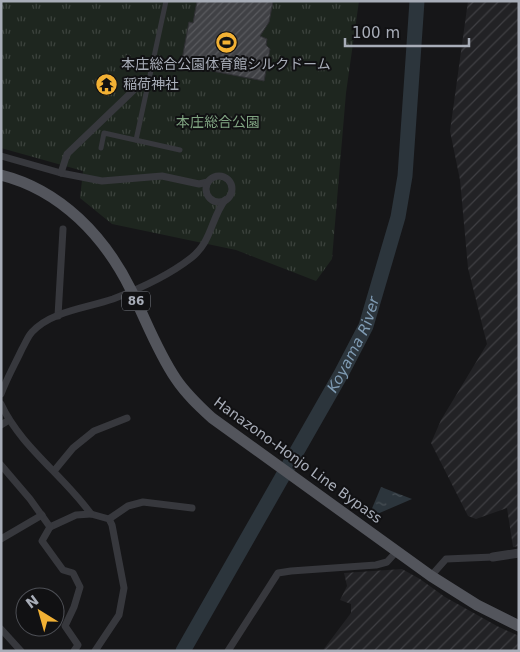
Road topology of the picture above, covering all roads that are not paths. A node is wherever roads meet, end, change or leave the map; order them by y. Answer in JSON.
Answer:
{"nodes":[{"id":1,"x":166,"y":1,"type":"edge"},
{"id":2,"x":138,"y":86,"type":"dead end"},
{"id":3,"x":136,"y":140,"type":"junction"},
{"id":4,"x":101,"y":148,"type":"dead end"},
{"id":5,"x":180,"y":150,"type":"dead end"},
{"id":6,"x":1,"y":156,"type":"edge"},
{"id":7,"x":61,"y":173,"type":"junction"},
{"id":8,"x":1,"y":175,"type":"edge"},
{"id":9,"x":208,"y":182,"type":"junction"},
{"id":10,"x":199,"y":184,"type":"junction"},
{"id":11,"x":206,"y":189,"type":"junction"},
{"id":12,"x":212,"y":200,"type":"junction"},
{"id":13,"x":225,"y":200,"type":"junction"},
{"id":14,"x":218,"y":210,"type":"junction"},
{"id":15,"x":63,"y":229,"type":"dead end"},
{"id":16,"x":132,"y":290,"type":"junction"},
{"id":17,"x":58,"y":316,"type":"junction"},
{"id":18,"x":1,"y":394,"type":"edge"},
{"id":19,"x":1,"y":404,"type":"edge"},
{"id":20,"x":127,"y":418,"type":"dead end"},
{"id":21,"x":9,"y":420,"type":"junction"},
{"id":22,"x":1,"y":425,"type":"edge"},
{"id":23,"x":1,"y":466,"type":"edge"},
{"id":24,"x":54,"y":471,"type":"junction"},
{"id":25,"x":192,"y":508,"type":"dead end"},
{"id":26,"x":91,"y":514,"type":"junction"},
{"id":27,"x":42,"y":515,"type":"junction"},
{"id":28,"x":109,"y":519,"type":"junction"},
{"id":29,"x":50,"y":527,"type":"junction"},
{"id":30,"x":1,"y":539,"type":"edge"},
{"id":31,"x":397,"y":551,"type":"junction"},
{"id":32,"x":519,"y":553,"type":"edge"},
{"id":33,"x":494,"y":557,"type":"joint"},
{"id":34,"x":431,"y":576,"type":"junction"},
{"id":35,"x":519,"y":626,"type":"edge"},
{"id":36,"x":1,"y":630,"type":"edge"},
{"id":37,"x":21,"y":651,"type":"edge"},
{"id":38,"x":74,"y":651,"type":"edge"},
{"id":39,"x":95,"y":651,"type":"edge"},
{"id":40,"x":228,"y":651,"type":"edge"}],
"edges":[{"from":1,"to":3,"type":"street"},
{"from":2,"to":7,"type":"street"},
{"from":3,"to":4,"type":"street"},
{"from":3,"to":5,"type":"street"},
{"from":6,"to":7,"type":"street"},
{"from":7,"to":10,"type":"street"},
{"from":8,"to":16,"type":"main road","name":"Hanazono-Honjo Line Bypass","number":"86"},
{"from":9,"to":10,"type":"street"},
{"from":9,"to":11,"type":"street"},
{"from":9,"to":13,"type":"street"},
{"from":10,"to":11,"type":"street"},
{"from":11,"to":12,"type":"street"},
{"from":12,"to":13,"type":"street"},
{"from":12,"to":14,"type":"street"},
{"from":13,"to":14,"type":"street"},
{"from":14,"to":16,"type":"street"},
{"from":15,"to":17,"type":"street"},
{"from":16,"to":17,"type":"street"},
{"from":16,"to":31,"type":"main road","name":"Hanazono-Honjo Line Bypass","number":"86"},
{"from":17,"to":18,"type":"street"},
{"from":19,"to":21,"type":"street"},
{"from":20,"to":24,"type":"street"},
{"from":21,"to":22,"type":"street"},
{"from":21,"to":24,"type":"street"},
{"from":23,"to":27,"type":"street"},
{"from":24,"to":26,"type":"street"},
{"from":25,"to":28,"type":"street"},
{"from":26,"to":28,"type":"street"},
{"from":26,"to":29,"type":"street"},
{"from":27,"to":29,"type":"street"},
{"from":27,"to":30,"type":"street"},
{"from":28,"to":39,"type":"street"},
{"from":29,"to":38,"type":"street"},
{"from":31,"to":34,"type":"main road","name":"Hanazono-Honjo Line Bypass","number":"86"},
{"from":31,"to":40,"type":"street"},
{"from":32,"to":33,"type":"street"},
{"from":33,"to":34,"type":"street"},
{"from":34,"to":35,"type":"main road","name":"Hanazono-Honjo Line Bypass","number":"86"},
{"from":36,"to":37,"type":"street"}]}
